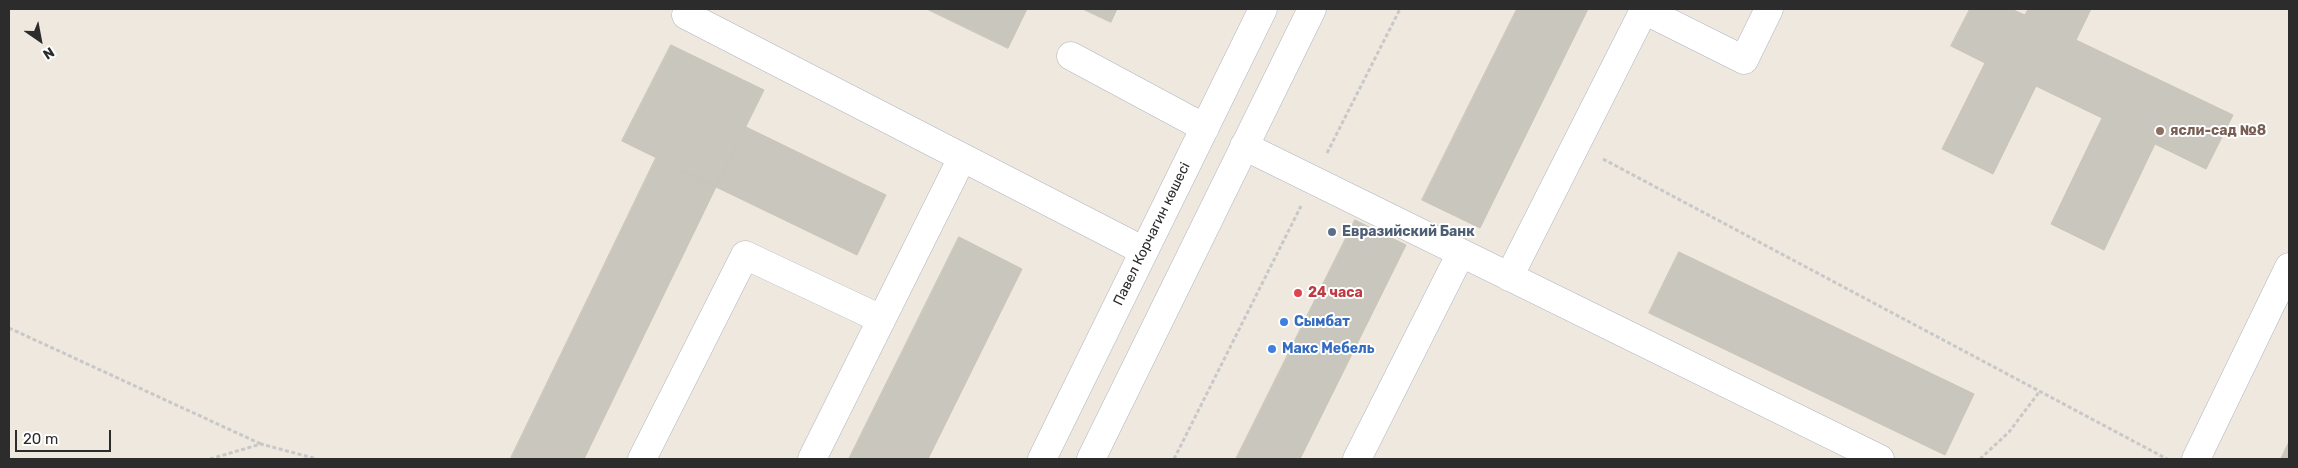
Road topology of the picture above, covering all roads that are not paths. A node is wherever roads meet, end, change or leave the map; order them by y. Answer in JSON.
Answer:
{"nodes":[{"id":1,"x":1263,"y":9,"type":"edge"},
{"id":2,"x":1312,"y":9,"type":"edge"},
{"id":3,"x":1769,"y":9,"type":"edge"},
{"id":4,"x":686,"y":15,"type":"dead end"},
{"id":5,"x":1071,"y":56,"type":"dead end"},
{"id":6,"x":1204,"y":128,"type":"junction"},
{"id":7,"x":1244,"y":146,"type":"junction"},
{"id":8,"x":962,"y":158,"type":"junction"},
{"id":9,"x":1144,"y":251,"type":"junction"},
{"id":10,"x":1461,"y":253,"type":"junction"},
{"id":11,"x":2289,"y":267,"type":"edge"},
{"id":12,"x":1509,"y":277,"type":"junction"},
{"id":13,"x":881,"y":319,"type":"junction"},
{"id":14,"x":1876,"y":458,"type":"edge"},
{"id":15,"x":642,"y":459,"type":"edge"},
{"id":16,"x":812,"y":459,"type":"edge"},
{"id":17,"x":1042,"y":459,"type":"edge"},
{"id":18,"x":1091,"y":459,"type":"edge"},
{"id":19,"x":1357,"y":459,"type":"edge"},
{"id":20,"x":2196,"y":459,"type":"edge"}],
"edges":[{"from":1,"to":6,"type":"street","name":"Павел Корчагин көшесі"},
{"from":2,"to":7,"type":"street"},
{"from":3,"to":12,"type":"street"},
{"from":4,"to":8,"type":"street"},
{"from":5,"to":6,"type":"street"},
{"from":6,"to":9,"type":"street","name":"Павел Корчагин көшесі"},
{"from":7,"to":10,"type":"street"},
{"from":7,"to":18,"type":"street"},
{"from":8,"to":9,"type":"street"},
{"from":8,"to":13,"type":"street"},
{"from":9,"to":17,"type":"street","name":"Павел Корчагин көшесі"},
{"from":10,"to":12,"type":"street"},
{"from":10,"to":19,"type":"street"},
{"from":11,"to":20,"type":"street"},
{"from":12,"to":14,"type":"street"},
{"from":13,"to":15,"type":"street"},
{"from":13,"to":16,"type":"street"}]}
